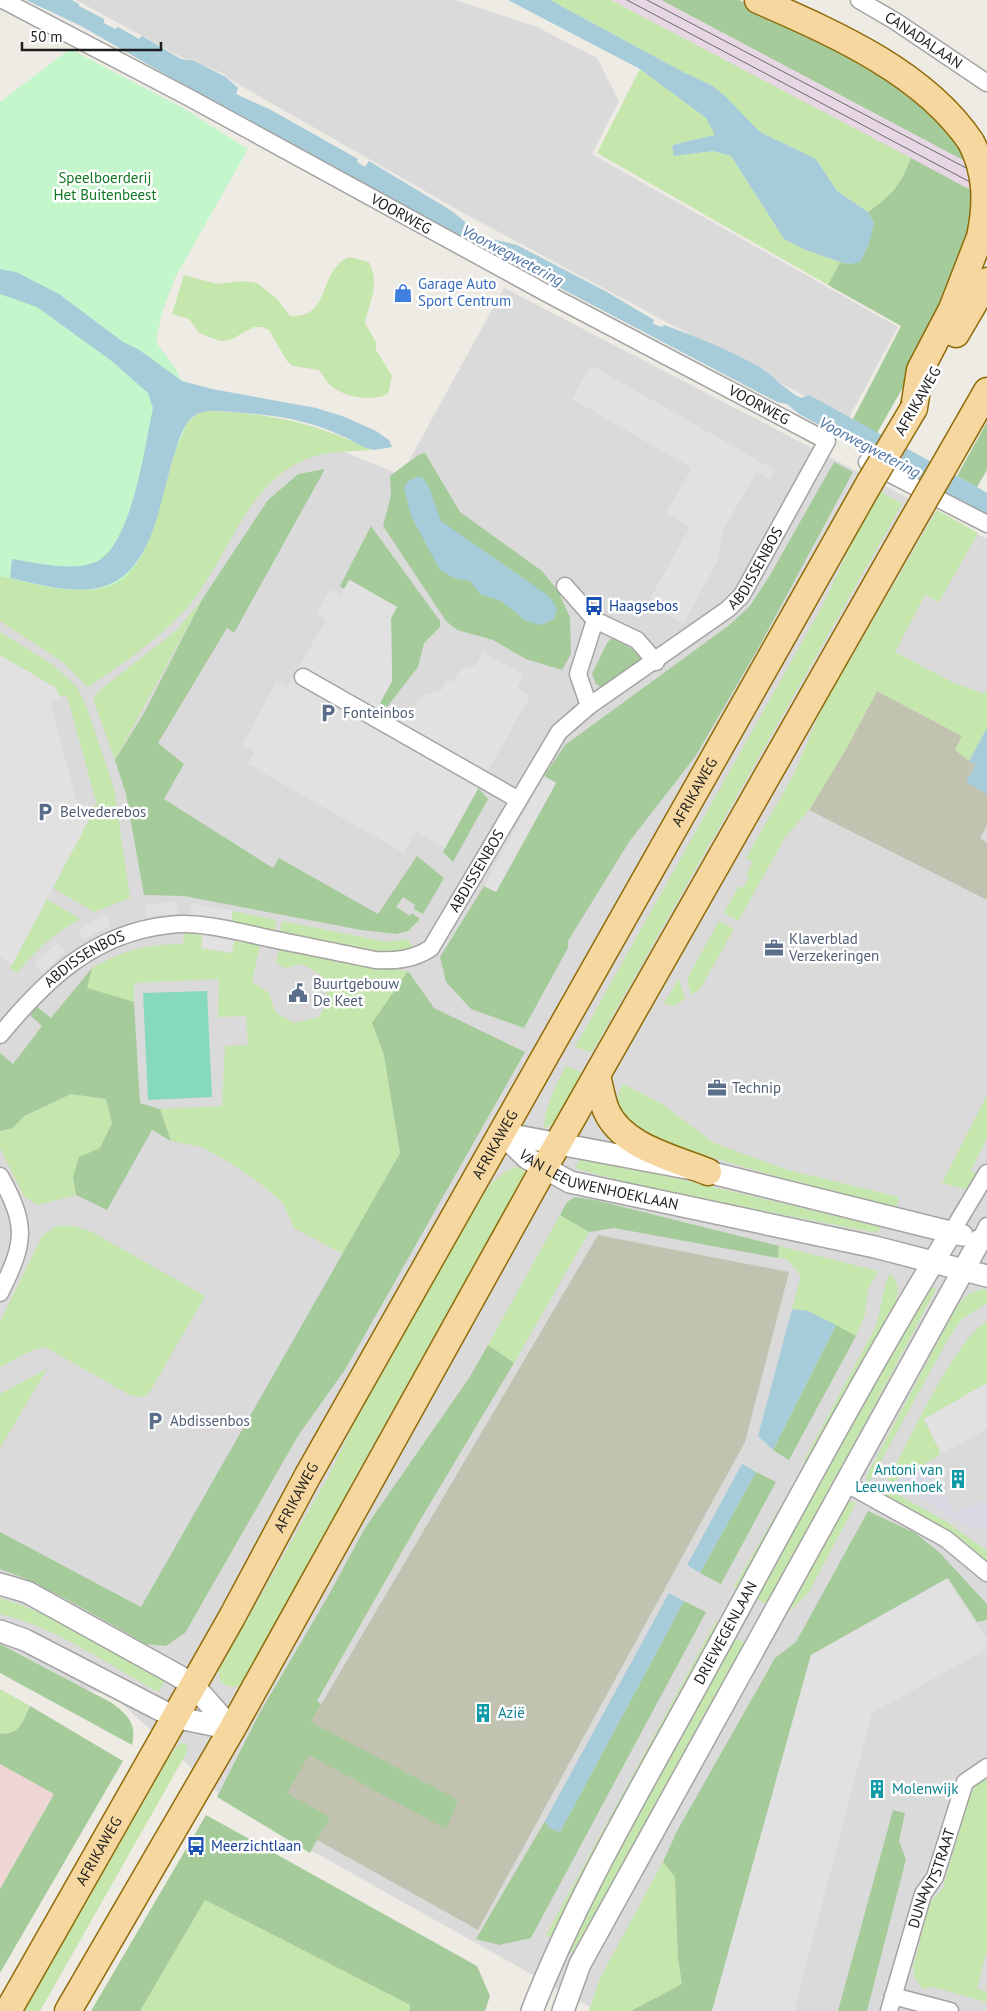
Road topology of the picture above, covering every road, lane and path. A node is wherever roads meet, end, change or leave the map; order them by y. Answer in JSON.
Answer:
{"nodes":[{"id":1,"x":3,"y":0,"type":"edge"},
{"id":2,"x":758,"y":0,"type":"edge"},
{"id":3,"x":859,"y":0,"type":"edge"},
{"id":4,"x":987,"y":83,"type":"edge"},
{"id":5,"x":987,"y":281,"type":"edge"},
{"id":6,"x":987,"y":391,"type":"edge"},
{"id":7,"x":914,"y":408,"type":"junction"},
{"id":8,"x":827,"y":441,"type":"joint"},
{"id":9,"x":868,"y":472,"type":"junction"},
{"id":10,"x":987,"y":524,"type":"edge"},
{"id":11,"x":565,"y":586,"type":"dead end"},
{"id":12,"x":595,"y":620,"type":"junction"},
{"id":13,"x":656,"y":662,"type":"junction"},
{"id":14,"x":303,"y":677,"type":"dead end"},
{"id":15,"x":589,"y":706,"type":"junction"},
{"id":16,"x":517,"y":799,"type":"junction"},
{"id":17,"x":0,"y":1035,"type":"edge"},
{"id":18,"x":597,"y":1076,"type":"junction"},
{"id":19,"x":501,"y":1133,"type":"junction"},
{"id":20,"x":559,"y":1142,"type":"junction"},
{"id":21,"x":544,"y":1168,"type":"junction"},
{"id":22,"x":708,"y":1172,"type":"junction"},
{"id":23,"x":987,"y":1173,"type":"edge"},
{"id":24,"x":0,"y":1176,"type":"edge"},
{"id":25,"x":951,"y":1233,"type":"junction"},
{"id":26,"x":985,"y":1236,"type":"edge"},
{"id":27,"x":933,"y":1262,"type":"junction"},
{"id":28,"x":964,"y":1270,"type":"junction"},
{"id":29,"x":987,"y":1276,"type":"edge"},
{"id":30,"x":0,"y":1293,"type":"edge"},
{"id":31,"x":847,"y":1484,"type":"junction"},
{"id":32,"x":987,"y":1573,"type":"edge"},
{"id":33,"x":0,"y":1584,"type":"edge"},
{"id":34,"x":0,"y":1631,"type":"edge"},
{"id":35,"x":193,"y":1685,"type":"junction"},
{"id":36,"x":174,"y":1717,"type":"junction"},
{"id":37,"x":232,"y":1729,"type":"junction"},
{"id":38,"x":986,"y":1769,"type":"edge"},
{"id":39,"x":891,"y":2003,"type":"edge"},
{"id":40,"x":8,"y":2011,"type":"edge"},
{"id":41,"x":68,"y":2011,"type":"edge"},
{"id":42,"x":532,"y":2011,"type":"edge"},
{"id":43,"x":564,"y":2011,"type":"edge"},
{"id":44,"x":950,"y":2011,"type":"edge"}],
"edges":[{"from":1,"to":8,"type":"street","name":"VOORWEG"},
{"from":2,"to":7,"type":"main road","bridge":true},
{"from":3,"to":4,"type":"street","name":"CANADALAAN"},
{"from":5,"to":7,"type":"main road","name":"AFRIKAWEG"},
{"from":6,"to":18,"type":"main road","bridge":true},
{"from":7,"to":9,"type":"main road","name":"AFRIKAWEG","bridge":true},
{"from":8,"to":13,"type":"street","name":"ABDISSENBOS"},
{"from":9,"to":10,"type":"street"},
{"from":9,"to":19,"type":"main road","name":"AFRIKAWEG"},
{"from":11,"to":12,"type":"street"},
{"from":12,"to":13,"type":"street"},
{"from":12,"to":15,"type":"street"},
{"from":13,"to":15,"type":"street","name":"ABDISSENBOS"},
{"from":14,"to":16,"type":"street"},
{"from":15,"to":16,"type":"street","name":"ABDISSENBOS"},
{"from":16,"to":17,"type":"street","name":"ABDISSENBOS"},
{"from":18,"to":20,"type":"main road"},
{"from":18,"to":22,"type":"main road"},
{"from":19,"to":20,"type":"street","name":"VAN LEEUWENHOEKLAAN"},
{"from":19,"to":21,"type":"street","name":"VAN LEEUWENHOEKLAAN"},
{"from":19,"to":35,"type":"main road","name":"AFRIKAWEG"},
{"from":20,"to":21,"type":"main road"},
{"from":20,"to":22,"type":"street","name":"VAN LEEUWENHOEKLAAN"},
{"from":21,"to":27,"type":"street","name":"VAN LEEUWENHOEKLAAN"},
{"from":21,"to":37,"type":"main road"},
{"from":22,"to":25,"type":"street","name":"VAN LEEUWENHOEKLAAN"},
{"from":23,"to":25,"type":"street"},
{"from":24,"to":30,"type":"street"},
{"from":25,"to":26,"type":"street","name":"VAN LEEUWENHOEKLAAN"},
{"from":25,"to":27,"type":"street","name":"DRIEWEGENLAAN"},
{"from":26,"to":28,"type":"street"},
{"from":27,"to":28,"type":"street","name":"VAN LEEUWENHOEKLAAN"},
{"from":27,"to":42,"type":"street","name":"DRIEWEGENLAAN"},
{"from":28,"to":29,"type":"street","name":"VAN LEEUWENHOEKLAAN"},
{"from":28,"to":31,"type":"street"},
{"from":31,"to":32,"type":"street"},
{"from":31,"to":43,"type":"street"},
{"from":33,"to":35,"type":"street"},
{"from":34,"to":36,"type":"street"},
{"from":35,"to":36,"type":"main road","name":"AFRIKAWEG"},
{"from":35,"to":37,"type":"street"},
{"from":36,"to":37,"type":"street"},
{"from":36,"to":40,"type":"main road","name":"AFRIKAWEG"},
{"from":37,"to":41,"type":"main road"},
{"from":38,"to":39,"type":"street","name":"DUNANTSTRAAT"},
{"from":39,"to":44,"type":"street","name":"DUNANTSTRAAT"}]}
